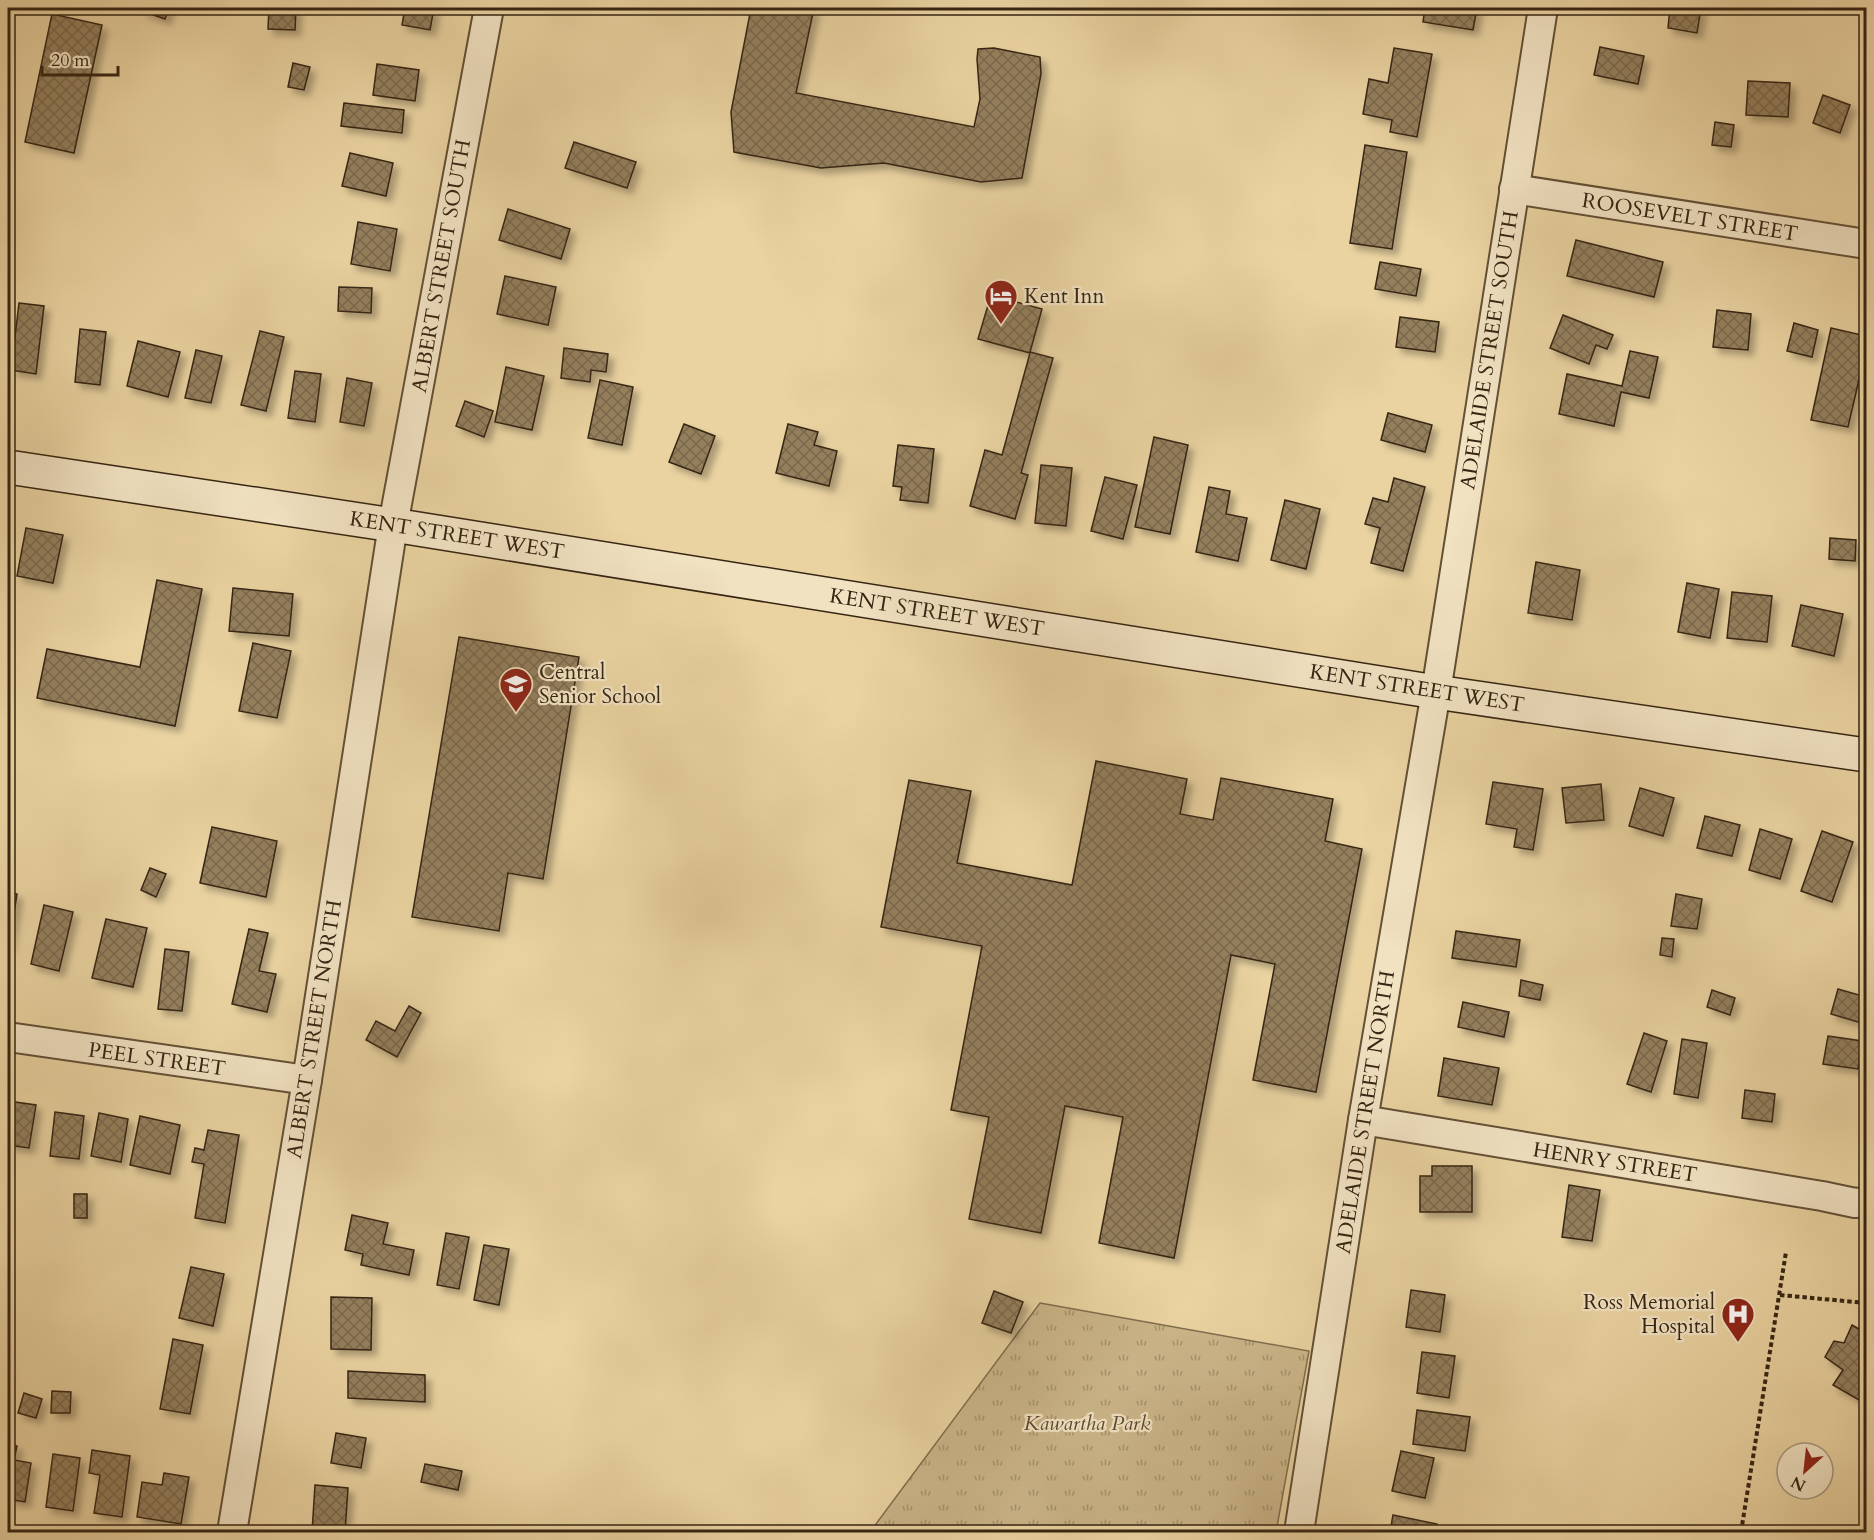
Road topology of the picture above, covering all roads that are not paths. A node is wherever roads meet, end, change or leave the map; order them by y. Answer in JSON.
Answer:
{"nodes":[{"id":1,"x":489,"y":8,"type":"edge"},
{"id":2,"x":1543,"y":8,"type":"edge"},
{"id":3,"x":1514,"y":189,"type":"junction"},
{"id":4,"x":1866,"y":244,"type":"edge"},
{"id":5,"x":8,"y":467,"type":"edge"},
{"id":6,"x":393,"y":525,"type":"junction"},
{"id":7,"x":1436,"y":692,"type":"junction"},
{"id":8,"x":1866,"y":755,"type":"edge"},
{"id":9,"x":8,"y":1037,"type":"edge"},
{"id":10,"x":307,"y":1080,"type":"junction"},
{"id":11,"x":1363,"y":1120,"type":"junction"},
{"id":12,"x":1866,"y":1202,"type":"edge"},
{"id":13,"x":232,"y":1533,"type":"edge"},
{"id":14,"x":1299,"y":1533,"type":"edge"}],
"edges":[{"from":1,"to":6,"type":"street","name":"ALBERT STREET SOUTH"},
{"from":2,"to":3,"type":"street","name":"ADELAIDE STREET SOUTH"},
{"from":3,"to":4,"type":"street","name":"ROOSEVELT STREET"},
{"from":3,"to":7,"type":"street","name":"ADELAIDE STREET SOUTH"},
{"from":5,"to":6,"type":"main road","name":"KENT STREET WEST"},
{"from":6,"to":7,"type":"main road","name":"KENT STREET WEST"},
{"from":6,"to":10,"type":"street","name":"ALBERT STREET NORTH"},
{"from":7,"to":8,"type":"main road","name":"KENT STREET WEST"},
{"from":7,"to":11,"type":"street","name":"ADELAIDE STREET NORTH"},
{"from":9,"to":10,"type":"street","name":"PEEL STREET"},
{"from":10,"to":13,"type":"street","name":"ALBERT STREET NORTH"},
{"from":11,"to":12,"type":"street","name":"HENRY STREET"},
{"from":11,"to":14,"type":"street","name":"ADELAIDE STREET NORTH"}]}
